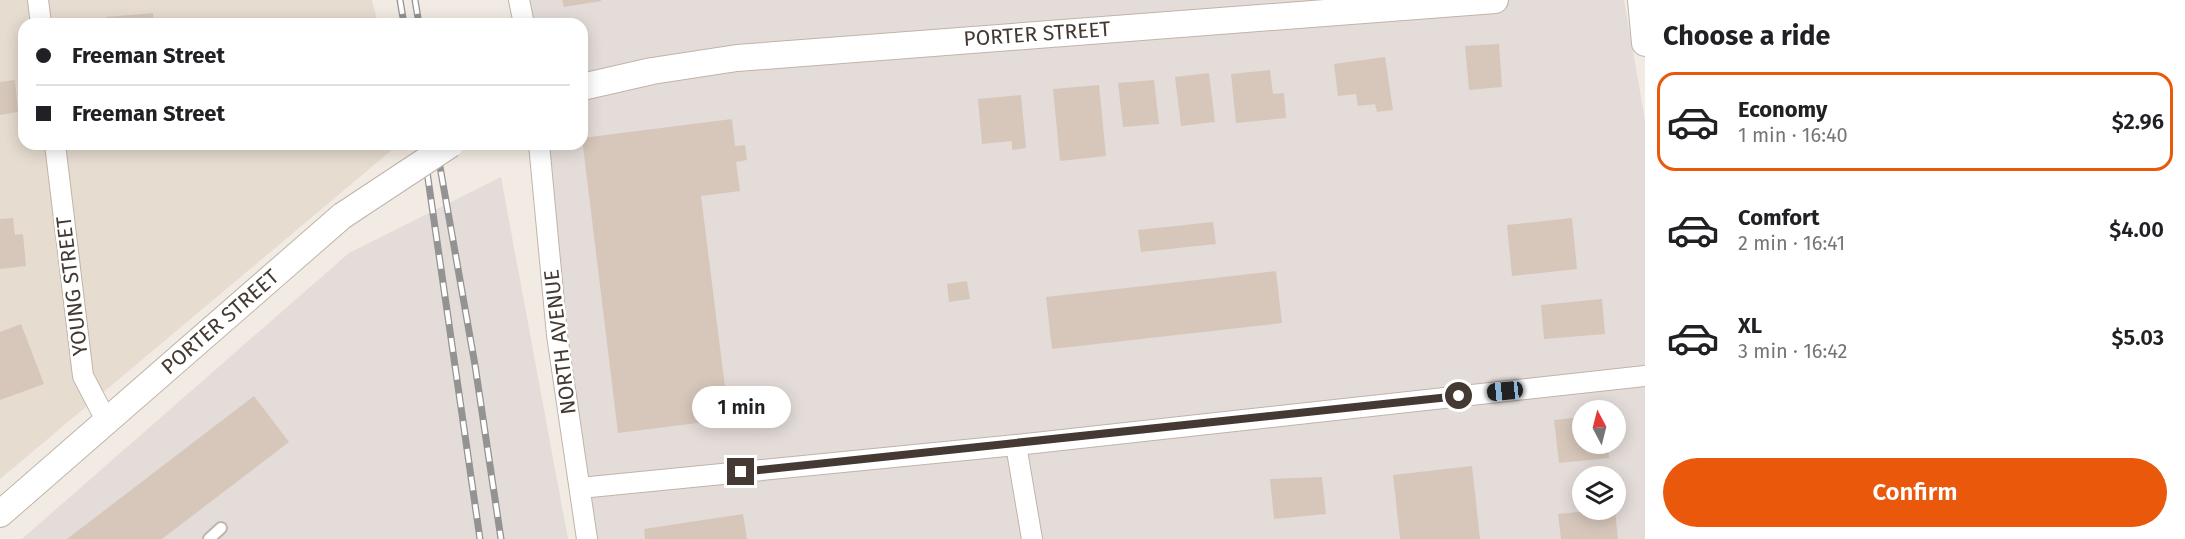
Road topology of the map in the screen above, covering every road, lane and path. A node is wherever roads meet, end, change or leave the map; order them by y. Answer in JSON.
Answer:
{"nodes":[{"id":1,"x":38,"y":0,"type":"edge"},
{"id":2,"x":519,"y":0,"type":"edge"},
{"id":3,"x":1495,"y":0,"type":"edge"},
{"id":4,"x":1641,"y":0,"type":"edge"},
{"id":5,"x":40,"y":18,"type":"edge"},
{"id":6,"x":523,"y":18,"type":"edge"},
{"id":7,"x":1645,"y":43,"type":"edge"},
{"id":8,"x":588,"y":86,"type":"edge"},
{"id":9,"x":56,"y":150,"type":"edge"},
{"id":10,"x":442,"y":150,"type":"edge"},
{"id":11,"x":540,"y":150,"type":"edge"},
{"id":12,"x":1645,"y":376,"type":"edge"},
{"id":13,"x":107,"y":422,"type":"junction"},
{"id":14,"x":1016,"y":445,"type":"junction"},
{"id":15,"x":580,"y":488,"type":"junction"},
{"id":16,"x":0,"y":514,"type":"edge"},
{"id":17,"x":221,"y":528,"type":"dead end"},
{"id":18,"x":209,"y":539,"type":"edge"},
{"id":19,"x":587,"y":539,"type":"edge"},
{"id":20,"x":1032,"y":539,"type":"edge"}],
"edges":[{"from":1,"to":5,"type":"street"},
{"from":2,"to":6,"type":"street"},
{"from":3,"to":8,"type":"street","name":"PORTER STREET"},
{"from":4,"to":7,"type":"street"},
{"from":9,"to":13,"type":"street","name":"YOUNG STREET"},
{"from":10,"to":13,"type":"street","name":"PORTER STREET","bridge":true},
{"from":11,"to":15,"type":"street","name":"NORTH AVENUE"},
{"from":12,"to":14,"type":"street"},
{"from":13,"to":16,"type":"street","name":"PORTER STREET"},
{"from":14,"to":15,"type":"street"},
{"from":14,"to":20,"type":"street"},
{"from":15,"to":19,"type":"street","name":"NORTH AVENUE"},
{"from":17,"to":18,"type":"lane"}]}
